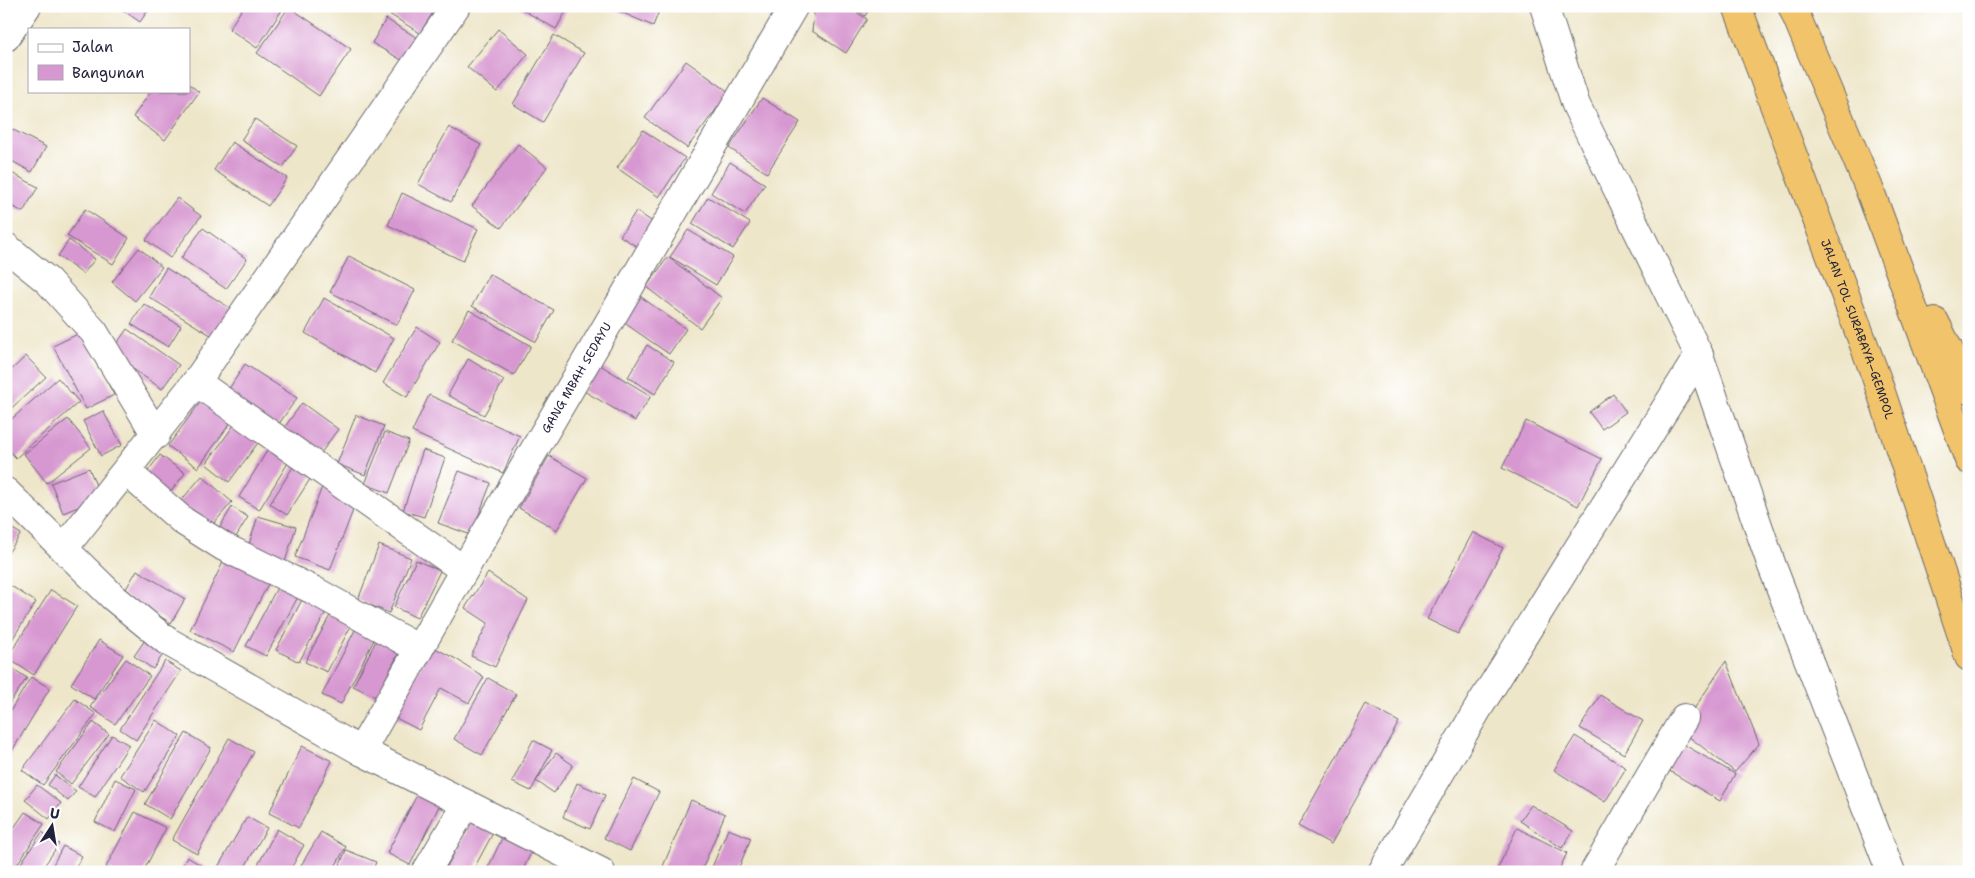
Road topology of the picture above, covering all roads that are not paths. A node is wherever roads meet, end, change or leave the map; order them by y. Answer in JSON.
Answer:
{"nodes":[{"id":1,"x":27,"y":6,"type":"edge"},
{"id":2,"x":456,"y":6,"type":"edge"},
{"id":3,"x":794,"y":6,"type":"edge"},
{"id":4,"x":1544,"y":6,"type":"edge"},
{"id":5,"x":1737,"y":6,"type":"edge"},
{"id":6,"x":1792,"y":6,"type":"edge"},
{"id":7,"x":6,"y":37,"type":"edge"},
{"id":8,"x":1869,"y":188,"type":"junction"},
{"id":9,"x":6,"y":247,"type":"edge"},
{"id":10,"x":1699,"y":355,"type":"junction"},
{"id":11,"x":196,"y":382,"type":"junction"},
{"id":12,"x":1969,"y":390,"type":"edge"},
{"id":13,"x":156,"y":435,"type":"junction"},
{"id":14,"x":1969,"y":460,"type":"edge"},
{"id":15,"x":126,"y":471,"type":"junction"},
{"id":16,"x":6,"y":492,"type":"edge"},
{"id":17,"x":64,"y":548,"type":"junction"},
{"id":18,"x":464,"y":570,"type":"junction"},
{"id":19,"x":419,"y":649,"type":"junction"},
{"id":20,"x":1969,"y":657,"type":"edge"},
{"id":21,"x":1684,"y":718,"type":"dead end"},
{"id":22,"x":361,"y":750,"type":"junction"},
{"id":23,"x":466,"y":804,"type":"junction"},
{"id":24,"x":426,"y":872,"type":"edge"},
{"id":25,"x":601,"y":872,"type":"edge"},
{"id":26,"x":1382,"y":872,"type":"edge"},
{"id":27,"x":1594,"y":872,"type":"edge"},
{"id":28,"x":1891,"y":872,"type":"edge"}],
"edges":[{"from":1,"to":7,"type":"street"},
{"from":2,"to":11,"type":"street"},
{"from":3,"to":18,"type":"street","name":"GANG MBAH SEDAYU"},
{"from":4,"to":10,"type":"street"},
{"from":5,"to":20,"type":"highway","name":"JALAN TOL SURABAYA–GEMPOL"},
{"from":6,"to":8,"type":"highway"},
{"from":8,"to":12,"type":"highway"},
{"from":8,"to":14,"type":"highway"},
{"from":9,"to":13,"type":"street"},
{"from":10,"to":26,"type":"street"},
{"from":10,"to":28,"type":"street"},
{"from":11,"to":13,"type":"street"},
{"from":11,"to":18,"type":"street"},
{"from":13,"to":15,"type":"street"},
{"from":15,"to":17,"type":"street"},
{"from":15,"to":19,"type":"street"},
{"from":16,"to":17,"type":"street"},
{"from":17,"to":22,"type":"street"},
{"from":18,"to":19,"type":"street","name":"GANG MBAH SEDAYU"},
{"from":19,"to":22,"type":"street","name":"GANG MBAH SEDAYU"},
{"from":21,"to":27,"type":"street"},
{"from":22,"to":23,"type":"street"},
{"from":23,"to":24,"type":"street"},
{"from":23,"to":25,"type":"street"}]}
